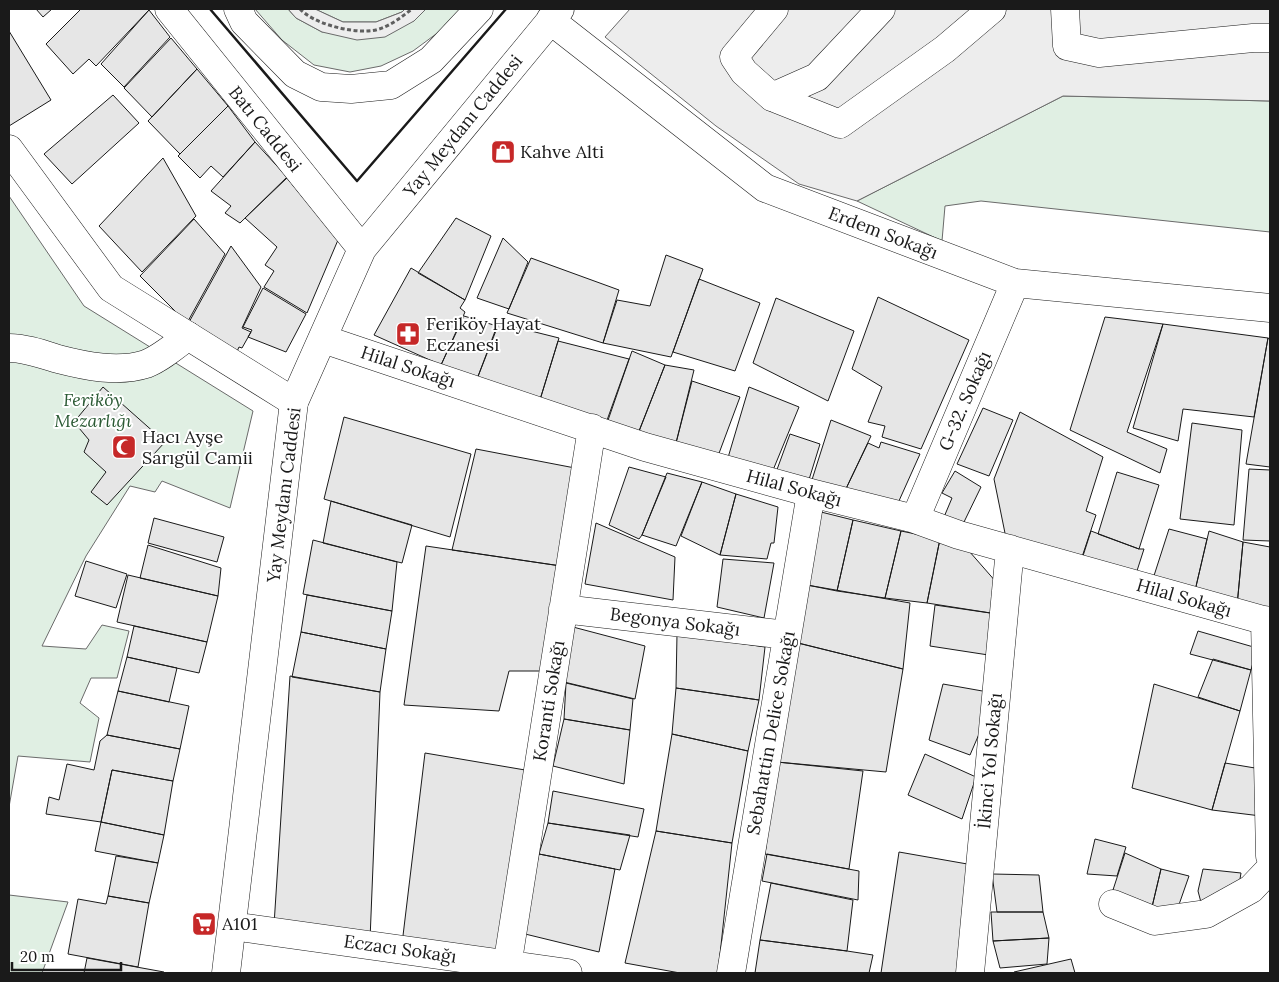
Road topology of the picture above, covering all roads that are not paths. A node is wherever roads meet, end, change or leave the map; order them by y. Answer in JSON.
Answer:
{"nodes":[{"id":1,"x":169,"y":9,"type":"edge"},
{"id":2,"x":238,"y":9,"type":"edge"},
{"id":3,"x":479,"y":9,"type":"edge"},
{"id":4,"x":774,"y":9,"type":"edge"},
{"id":5,"x":881,"y":9,"type":"edge"},
{"id":6,"x":992,"y":9,"type":"edge"},
{"id":7,"x":1065,"y":9,"type":"edge"},
{"id":8,"x":555,"y":14,"type":"edge"},
{"id":9,"x":1270,"y":38,"type":"edge"},
{"id":10,"x":772,"y":97,"type":"junction"},
{"id":11,"x":9,"y":149,"type":"edge"},
{"id":12,"x":362,"y":249,"type":"junction"},
{"id":13,"x":1015,"y":283,"type":"junction"},
{"id":14,"x":1270,"y":308,"type":"edge"},
{"id":15,"x":188,"y":336,"type":"junction"},
{"id":16,"x":323,"y":339,"type":"junction"},
{"id":17,"x":9,"y":348,"type":"edge"},
{"id":18,"x":294,"y":402,"type":"junction"},
{"id":19,"x":592,"y":428,"type":"junction"},
{"id":20,"x":811,"y":493,"type":"junction"},
{"id":21,"x":915,"y":519,"type":"junction"},
{"id":22,"x":1010,"y":549,"type":"junction"},
{"id":23,"x":563,"y":609,"type":"junction"},
{"id":24,"x":1268,"y":621,"type":"edge"},
{"id":25,"x":787,"y":636,"type":"junction"},
{"id":26,"x":1270,"y":856,"type":"edge"},
{"id":27,"x":1270,"y":869,"type":"edge"},
{"id":28,"x":1114,"y":904,"type":"dead end"},
{"id":29,"x":232,"y":926,"type":"junction"},
{"id":30,"x":507,"y":968,"type":"edge"},
{"id":31,"x":226,"y":973,"type":"edge"},
{"id":32,"x":568,"y":973,"type":"edge"},
{"id":33,"x":731,"y":973,"type":"edge"},
{"id":34,"x":970,"y":973,"type":"edge"}],
"edges":[{"from":1,"to":12,"type":"street","name":"Batı Caddesi"},
{"from":2,"to":3,"type":"street"},
{"from":4,"to":10,"type":"street"},
{"from":5,"to":10,"type":"street"},
{"from":6,"to":10,"type":"street"},
{"from":7,"to":9,"type":"street"},
{"from":8,"to":12,"type":"street","name":"Yay Meydanı Caddesi"},
{"from":8,"to":13,"type":"street","name":"Erdem Sokağı"},
{"from":11,"to":15,"type":"street"},
{"from":12,"to":16,"type":"street","name":"Yay Meydanı Caddesi"},
{"from":13,"to":14,"type":"street","name":"Erdem Sokağı"},
{"from":13,"to":21,"type":"street","name":"G-32. Sokağı"},
{"from":15,"to":17,"type":"street"},
{"from":15,"to":18,"type":"street"},
{"from":16,"to":18,"type":"street","name":"Yay Meydanı Caddesi"},
{"from":16,"to":19,"type":"street","name":"Hilal Sokağı"},
{"from":18,"to":29,"type":"street","name":"Yay Meydanı Caddesi"},
{"from":19,"to":20,"type":"street","name":"Hilal Sokağı"},
{"from":19,"to":23,"type":"street","name":"Koranti Sokağı"},
{"from":20,"to":21,"type":"street","name":"Hilal Sokağı"},
{"from":20,"to":25,"type":"street","name":"Sebahattin Delice Sokağı"},
{"from":21,"to":22,"type":"street","name":"Hilal Sokağı"},
{"from":22,"to":24,"type":"street","name":"Hilal Sokağı"},
{"from":22,"to":34,"type":"street","name":"İkinci Yol Sokağı"},
{"from":23,"to":25,"type":"street","name":"Begonya Sokağı"},
{"from":23,"to":30,"type":"street","name":"Koranti Sokağı"},
{"from":24,"to":26,"type":"street"},
{"from":25,"to":33,"type":"street","name":"Sebahattin Delice Sokağı"},
{"from":27,"to":28,"type":"street"},
{"from":29,"to":30,"type":"street","name":"Eczacı Sokağı"},
{"from":29,"to":31,"type":"street","name":"Yay Meydanı Caddesi"},
{"from":30,"to":32,"type":"street","name":"Eczacı Sokağı"}]}
